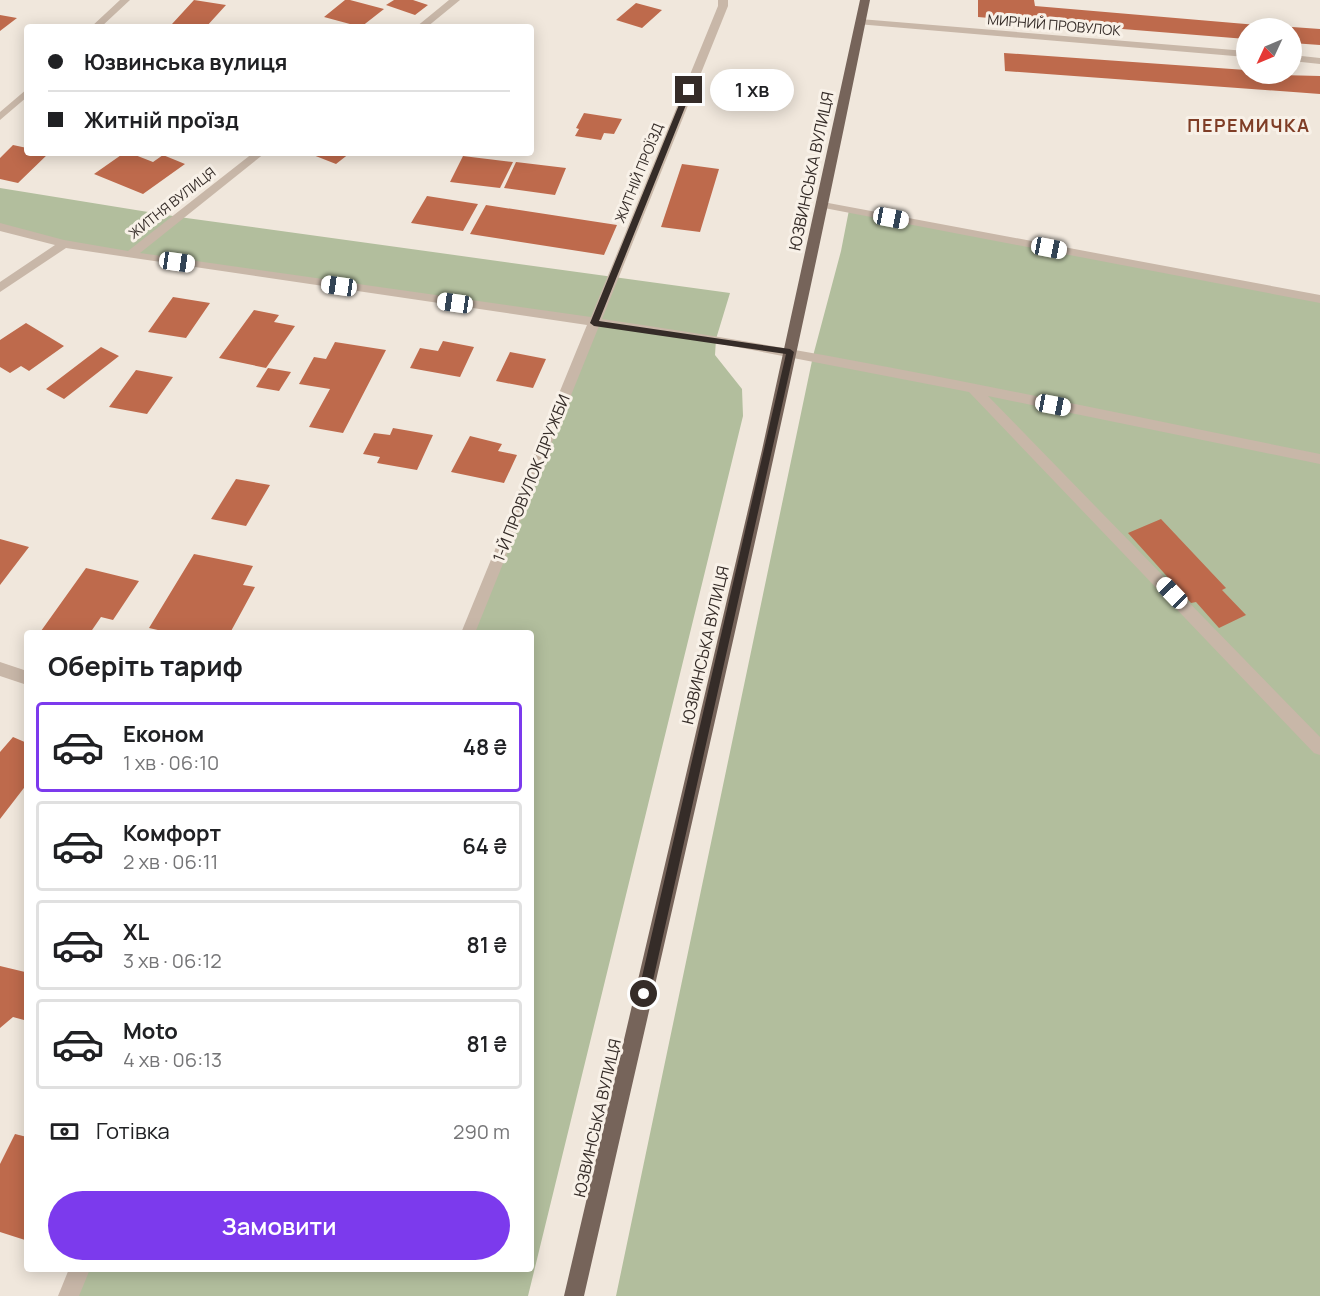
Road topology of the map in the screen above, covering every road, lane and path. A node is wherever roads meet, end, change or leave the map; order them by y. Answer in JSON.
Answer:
{"nodes":[{"id":1,"x":125,"y":0,"type":"edge"},
{"id":2,"x":455,"y":0,"type":"edge"},
{"id":3,"x":723,"y":0,"type":"edge"},
{"id":4,"x":865,"y":0,"type":"edge"},
{"id":5,"x":860,"y":21,"type":"junction"},
{"id":6,"x":99,"y":24,"type":"edge"},
{"id":7,"x":425,"y":24,"type":"edge"},
{"id":8,"x":1236,"y":53,"type":"edge"},
{"id":9,"x":1302,"y":59,"type":"edge"},
{"id":10,"x":1320,"y":61,"type":"edge"},
{"id":11,"x":24,"y":95,"type":"edge"},
{"id":12,"x":0,"y":117,"type":"edge"},
{"id":13,"x":256,"y":156,"type":"edge"},
{"id":14,"x":823,"y":205,"type":"junction"},
{"id":15,"x":0,"y":227,"type":"edge"},
{"id":16,"x":64,"y":244,"type":"junction"},
{"id":17,"x":130,"y":255,"type":"junction"},
{"id":18,"x":0,"y":288,"type":"edge"},
{"id":19,"x":1320,"y":300,"type":"edge"},
{"id":20,"x":594,"y":323,"type":"junction"},
{"id":21,"x":790,"y":352,"type":"junction"},
{"id":22,"x":973,"y":388,"type":"junction"},
{"id":23,"x":1320,"y":459,"type":"edge"},
{"id":24,"x":469,"y":630,"type":"edge"},
{"id":25,"x":0,"y":669,"type":"edge"},
{"id":26,"x":24,"y":677,"type":"edge"},
{"id":27,"x":1320,"y":748,"type":"edge"},
{"id":28,"x":79,"y":1272,"type":"edge"},
{"id":29,"x":68,"y":1296,"type":"edge"},
{"id":30,"x":574,"y":1296,"type":"edge"}],
"edges":[{"from":1,"to":6,"type":"street"},
{"from":2,"to":7,"type":"street"},
{"from":3,"to":20,"type":"street","name":"ЖИТНІЙ ПРОЇЗД"},
{"from":4,"to":5,"type":"main road","name":"ЮЗВИНСЬКА ВУЛИЦЯ"},
{"from":5,"to":8,"type":"street","name":"МИРНИЙ ПРОВУЛОК"},
{"from":5,"to":14,"type":"main road","name":"ЮЗВИНСЬКА ВУЛИЦЯ"},
{"from":9,"to":10,"type":"street"},
{"from":11,"to":12,"type":"street"},
{"from":13,"to":17,"type":"street","name":"ЖИТНЯ ВУЛИЦЯ"},
{"from":14,"to":19,"type":"street"},
{"from":14,"to":21,"type":"main road","name":"ЮЗВИНСЬКА ВУЛИЦЯ"},
{"from":15,"to":16,"type":"street"},
{"from":16,"to":17,"type":"street"},
{"from":16,"to":18,"type":"street"},
{"from":17,"to":20,"type":"street"},
{"from":20,"to":21,"type":"street"},
{"from":20,"to":24,"type":"street","name":"1-Й ПРОВУЛОК ДРУЖБИ"},
{"from":21,"to":22,"type":"street"},
{"from":21,"to":30,"type":"main road","name":"ЮЗВИНСЬКА ВУЛИЦЯ"},
{"from":22,"to":23,"type":"street"},
{"from":22,"to":27,"type":"street"},
{"from":25,"to":26,"type":"street"},
{"from":28,"to":29,"type":"street"}]}
